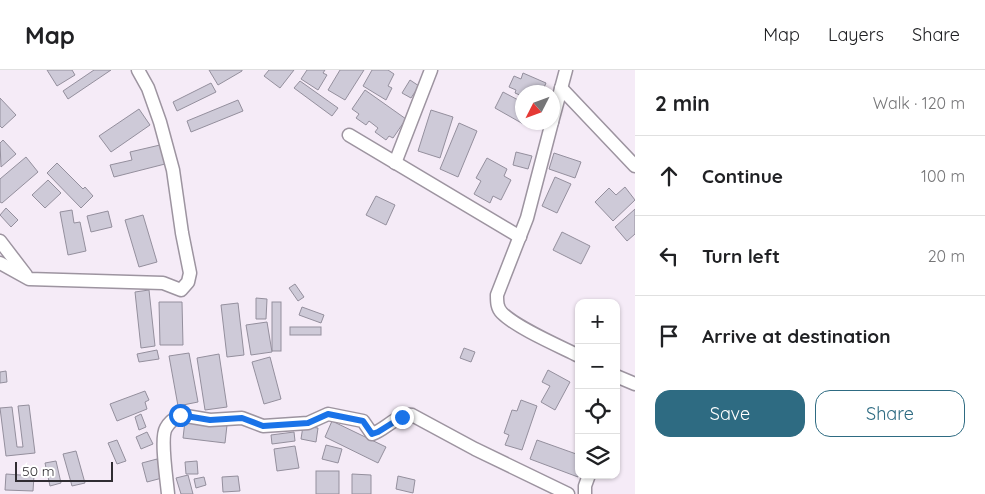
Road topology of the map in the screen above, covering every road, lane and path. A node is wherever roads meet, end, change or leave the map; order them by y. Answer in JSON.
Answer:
{"nodes":[{"id":1,"x":138,"y":70,"type":"edge"},
{"id":2,"x":430,"y":70,"type":"edge"},
{"id":3,"x":566,"y":70,"type":"edge"},
{"id":4,"x":561,"y":88,"type":"junction"},
{"id":5,"x":560,"y":92,"type":"edge"},
{"id":6,"x":550,"y":130,"type":"edge"},
{"id":7,"x":349,"y":135,"type":"dead end"},
{"id":8,"x":395,"y":163,"type":"junction"},
{"id":9,"x":635,"y":166,"type":"edge"},
{"id":10,"x":520,"y":237,"type":"junction"},
{"id":11,"x":0,"y":241,"type":"edge"},
{"id":12,"x":0,"y":263,"type":"edge"},
{"id":13,"x":29,"y":279,"type":"junction"},
{"id":14,"x":575,"y":354,"type":"edge"},
{"id":15,"x":620,"y":380,"type":"edge"},
{"id":16,"x":635,"y":384,"type":"edge"},
{"id":17,"x":587,"y":479,"type":"edge"},
{"id":18,"x":168,"y":494,"type":"edge"},
{"id":19,"x":568,"y":494,"type":"edge"},
{"id":20,"x":585,"y":494,"type":"edge"}],
"edges":[{"from":1,"to":13,"type":"street"},
{"from":2,"to":8,"type":"street"},
{"from":3,"to":4,"type":"street"},
{"from":4,"to":5,"type":"street"},
{"from":4,"to":9,"type":"street"},
{"from":6,"to":10,"type":"street"},
{"from":7,"to":8,"type":"street"},
{"from":8,"to":10,"type":"street"},
{"from":10,"to":14,"type":"street"},
{"from":11,"to":13,"type":"street"},
{"from":12,"to":13,"type":"street"},
{"from":15,"to":16,"type":"street"},
{"from":17,"to":20,"type":"street"},
{"from":18,"to":19,"type":"street"}]}
